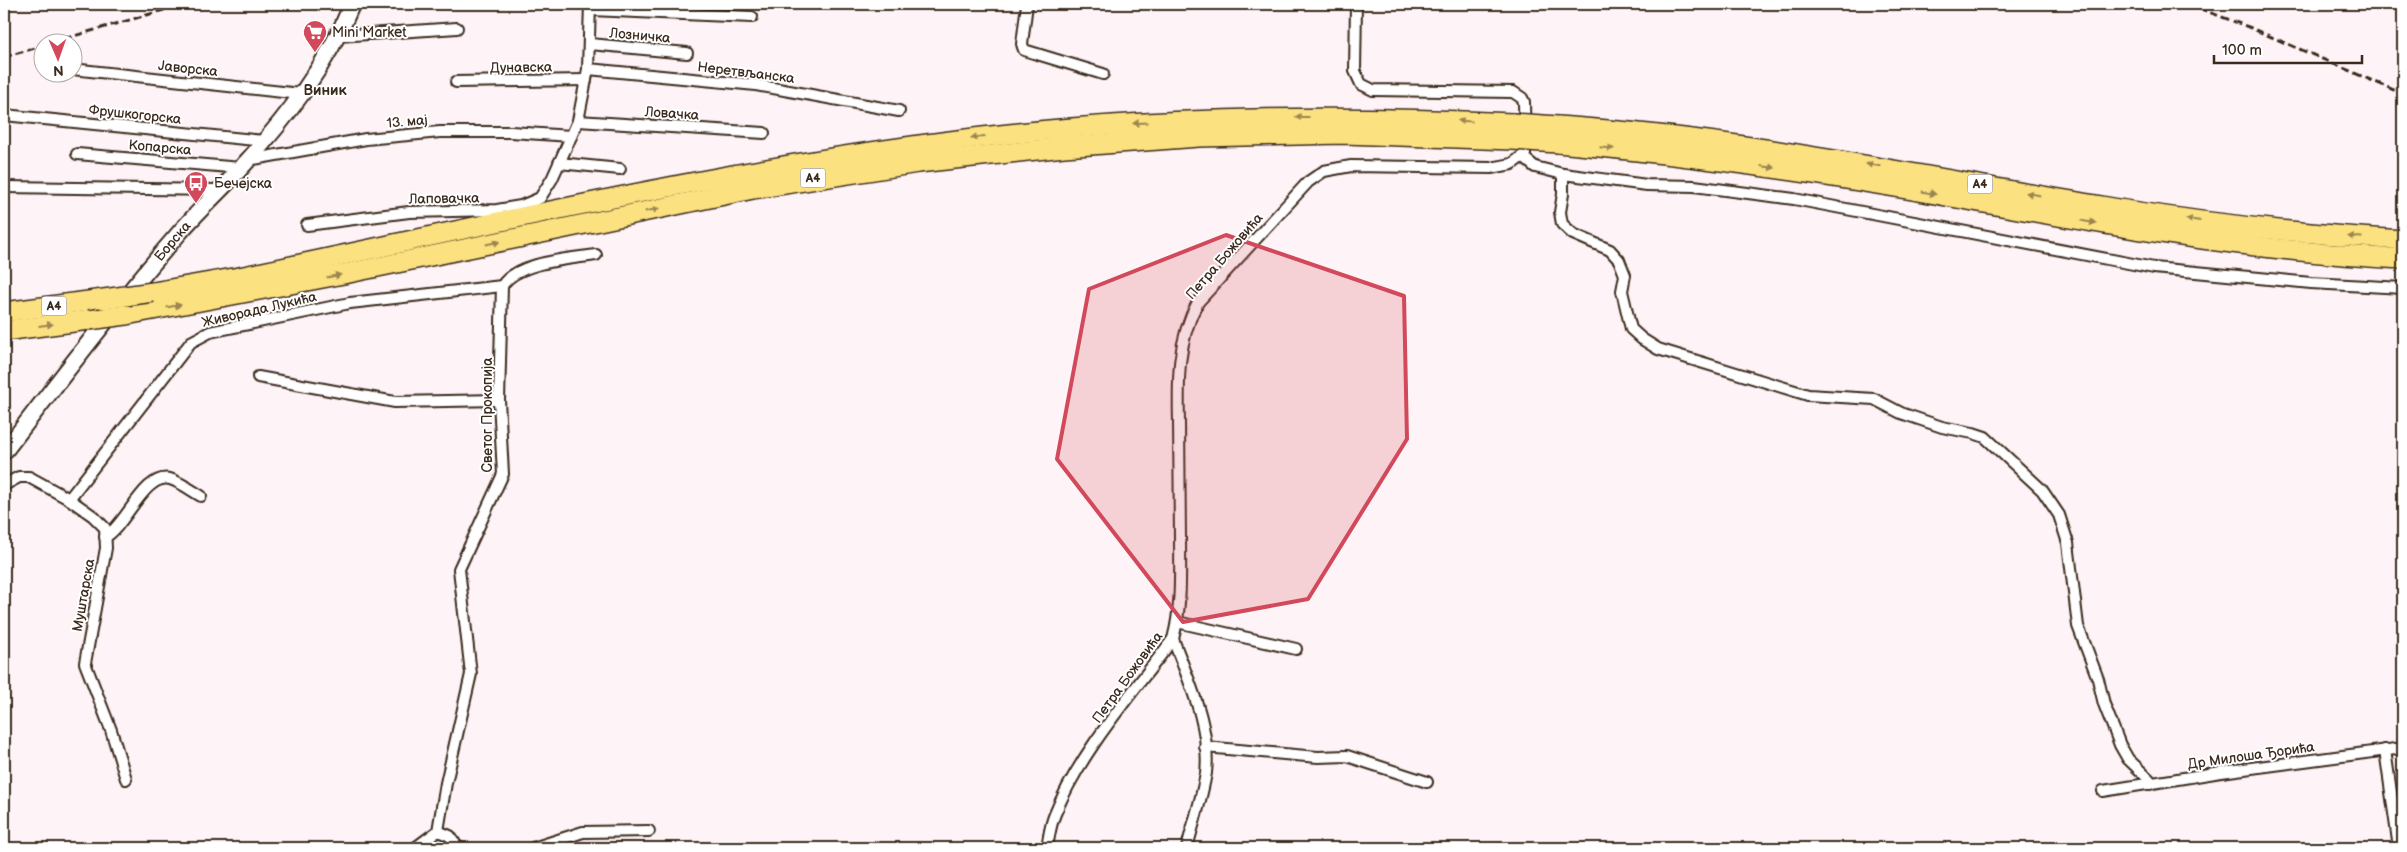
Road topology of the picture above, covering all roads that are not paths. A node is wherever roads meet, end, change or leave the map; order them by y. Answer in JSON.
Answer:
{"nodes":[{"id":1,"x":352,"y":4,"type":"edge"},
{"id":2,"x":357,"y":4,"type":"edge"},
{"id":3,"x":1027,"y":4,"type":"edge"},
{"id":4,"x":1356,"y":4,"type":"edge"},
{"id":5,"x":590,"y":7,"type":"edge"},
{"id":6,"x":752,"y":17,"type":"dead end"},
{"id":7,"x":457,"y":28,"type":"dead end"},
{"id":8,"x":339,"y":36,"type":"junction"},
{"id":9,"x":590,"y":44,"type":"junction"},
{"id":10,"x":687,"y":53,"type":"dead end"},
{"id":11,"x":588,"y":69,"type":"junction"},
{"id":12,"x":82,"y":70,"type":"edge"},
{"id":13,"x":1103,"y":74,"type":"dead end"},
{"id":14,"x":586,"y":80,"type":"junction"},
{"id":15,"x":456,"y":82,"type":"dead end"},
{"id":16,"x":301,"y":94,"type":"junction"},
{"id":17,"x":899,"y":111,"type":"dead end"},
{"id":18,"x":4,"y":115,"type":"edge"},
{"id":19,"x":578,"y":121,"type":"junction"},
{"id":20,"x":1513,"y":131,"type":"junction"},
{"id":21,"x":764,"y":133,"type":"dead end"},
{"id":22,"x":1558,"y":134,"type":"junction"},
{"id":23,"x":571,"y":136,"type":"junction"},
{"id":24,"x":264,"y":141,"type":"junction"},
{"id":25,"x":77,"y":154,"type":"dead end"},
{"id":26,"x":1523,"y":157,"type":"junction"},
{"id":27,"x":560,"y":163,"type":"junction"},
{"id":28,"x":244,"y":164,"type":"junction"},
{"id":29,"x":620,"y":169,"type":"dead end"},
{"id":30,"x":1563,"y":174,"type":"junction"},
{"id":31,"x":4,"y":187,"type":"edge"},
{"id":32,"x":220,"y":190,"type":"junction"},
{"id":33,"x":307,"y":226,"type":"dead end"},
{"id":34,"x":2403,"y":240,"type":"edge"},
{"id":35,"x":596,"y":255,"type":"dead end"},
{"id":36,"x":2403,"y":259,"type":"edge"},
{"id":37,"x":502,"y":286,"type":"junction"},
{"id":38,"x":2403,"y":288,"type":"edge"},
{"id":39,"x":4,"y":312,"type":"edge"},
{"id":40,"x":4,"y":331,"type":"edge"},
{"id":41,"x":258,"y":377,"type":"dead end"},
{"id":42,"x":499,"y":400,"type":"junction"},
{"id":43,"x":4,"y":452,"type":"edge"},
{"id":44,"x":4,"y":485,"type":"edge"},
{"id":45,"x":201,"y":496,"type":"dead end"},
{"id":46,"x":69,"y":499,"type":"junction"},
{"id":47,"x":105,"y":537,"type":"junction"},
{"id":48,"x":1178,"y":622,"type":"junction"},
{"id":49,"x":1173,"y":639,"type":"junction"},
{"id":50,"x":1296,"y":649,"type":"dead end"},
{"id":51,"x":1205,"y":747,"type":"junction"},
{"id":52,"x":2403,"y":748,"type":"edge"},
{"id":53,"x":2385,"y":750,"type":"junction"},
{"id":54,"x":126,"y":779,"type":"dead end"},
{"id":55,"x":1427,"y":782,"type":"dead end"},
{"id":56,"x":2150,"y":784,"type":"junction"},
{"id":57,"x":2103,"y":791,"type":"dead end"},
{"id":58,"x":438,"y":831,"type":"junction"},
{"id":59,"x":649,"y":831,"type":"dead end"},
{"id":60,"x":416,"y":848,"type":"edge"},
{"id":61,"x":458,"y":848,"type":"edge"},
{"id":62,"x":533,"y":848,"type":"edge"},
{"id":63,"x":1047,"y":848,"type":"edge"},
{"id":64,"x":1187,"y":848,"type":"edge"},
{"id":65,"x":2399,"y":848,"type":"edge"}],
"edges":[{"from":1,"to":2,"type":"street"},
{"from":1,"to":8,"type":"street","name":"Борска"},
{"from":3,"to":13,"type":"street"},
{"from":4,"to":26,"type":"street"},
{"from":5,"to":6,"type":"street"},
{"from":5,"to":9,"type":"street","name":"Лаповачка"},
{"from":7,"to":8,"type":"street"},
{"from":8,"to":16,"type":"street","name":"Борска"},
{"from":9,"to":10,"type":"street","name":"Лозничка"},
{"from":9,"to":11,"type":"street","name":"Лаповачка"},
{"from":11,"to":14,"type":"street","name":"Лаповачка"},
{"from":11,"to":17,"type":"street","name":"Неретвљанска"},
{"from":12,"to":16,"type":"street","name":"Јаворска"},
{"from":14,"to":15,"type":"street","name":"Дунавска"},
{"from":14,"to":19,"type":"street","name":"Лаповачка"},
{"from":16,"to":24,"type":"street","name":"Борска"},
{"from":18,"to":24,"type":"street","name":"Фрушкогорска"},
{"from":19,"to":21,"type":"street","name":"Ловачка"},
{"from":19,"to":23,"type":"street","name":"Лаповачка"},
{"from":20,"to":22,"type":"highway","number":"A4","bridge":true},
{"from":20,"to":39,"type":"highway","number":"A4","one_way":true,"bridge":true},
{"from":40,"to":20,"type":"highway","number":"A4","one_way":true,"bridge":true},
{"from":34,"to":22,"type":"highway","number":"A4","one_way":true},
{"from":22,"to":36,"type":"highway","number":"A4","one_way":true},
{"from":23,"to":27,"type":"street","name":"Лаповачка"},
{"from":23,"to":28,"type":"street","name":"13. мај"},
{"from":24,"to":28,"type":"street","name":"Борска"},
{"from":25,"to":28,"type":"street","name":"Копарска"},
{"from":26,"to":30,"type":"street"},
{"from":26,"to":48,"type":"street","name":"Петра Божовића"},
{"from":27,"to":29,"type":"street"},
{"from":27,"to":33,"type":"street","name":"Лаповачка"},
{"from":28,"to":32,"type":"street","name":"Борска"},
{"from":30,"to":38,"type":"street"},
{"from":30,"to":56,"type":"street"},
{"from":31,"to":32,"type":"street"},
{"from":32,"to":43,"type":"street","name":"Борска"},
{"from":35,"to":37,"type":"street"},
{"from":37,"to":42,"type":"street","name":"Светог Прокопија"},
{"from":37,"to":46,"type":"street","name":"Живорада Лукића"},
{"from":41,"to":42,"type":"street"},
{"from":42,"to":58,"type":"street","name":"Светог Прокопија"},
{"from":44,"to":46,"type":"street"},
{"from":45,"to":47,"type":"street"},
{"from":46,"to":47,"type":"street"},
{"from":47,"to":54,"type":"street","name":"Муштарска"},
{"from":48,"to":49,"type":"street","name":"Петра Божовића"},
{"from":48,"to":50,"type":"street"},
{"from":49,"to":51,"type":"street"},
{"from":49,"to":63,"type":"street","name":"Петра Божовића"},
{"from":51,"to":55,"type":"street"},
{"from":51,"to":64,"type":"street"},
{"from":52,"to":53,"type":"street","name":"Др Милоша Ђорића"},
{"from":53,"to":56,"type":"street","name":"Др Милоша Ђорића"},
{"from":53,"to":65,"type":"street"},
{"from":56,"to":57,"type":"street","name":"Др Милоша Ђорића"},
{"from":58,"to":60,"type":"street"},
{"from":58,"to":61,"type":"street"},
{"from":59,"to":62,"type":"street"}]}
